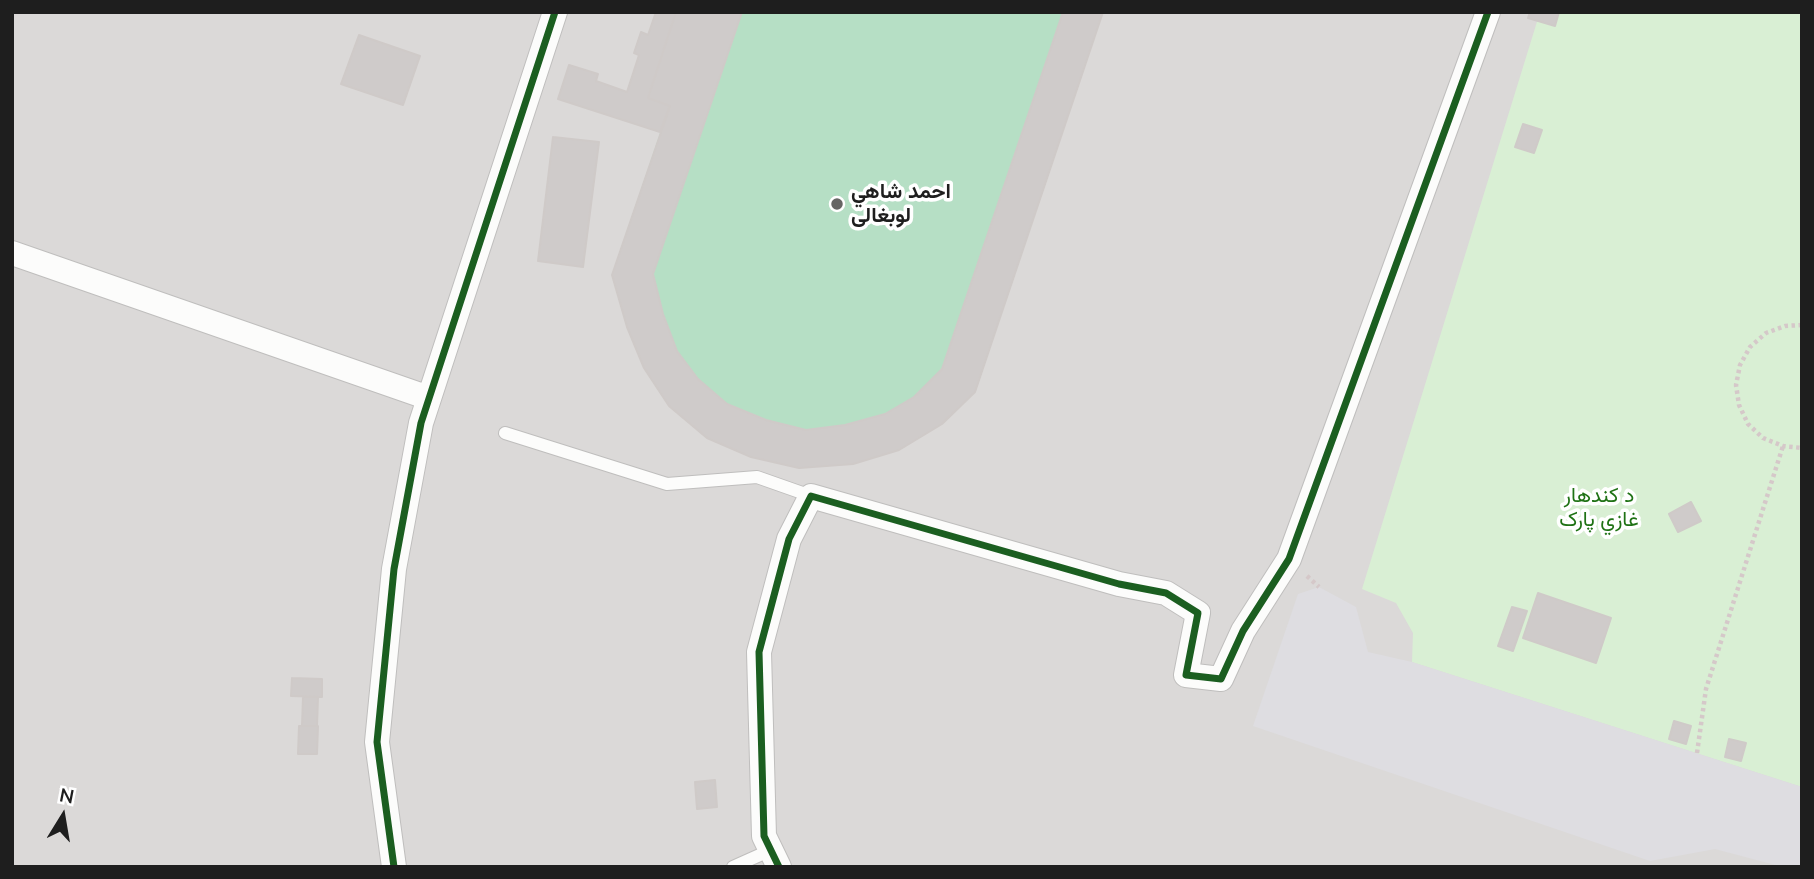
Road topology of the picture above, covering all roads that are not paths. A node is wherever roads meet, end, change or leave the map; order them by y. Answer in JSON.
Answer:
{"nodes":[{"id":1,"x":555,"y":12,"type":"edge"},
{"id":2,"x":1488,"y":12,"type":"edge"},
{"id":3,"x":12,"y":253,"type":"edge"},
{"id":4,"x":429,"y":398,"type":"junction"},
{"id":5,"x":505,"y":433,"type":"dead end"},
{"id":6,"x":811,"y":496,"type":"junction"},
{"id":7,"x":775,"y":859,"type":"edge"},
{"id":8,"x":394,"y":867,"type":"edge"},
{"id":9,"x":733,"y":867,"type":"edge"}],
"edges":[{"from":1,"to":4,"type":"street"},
{"from":2,"to":6,"type":"street"},
{"from":3,"to":4,"type":"street"},
{"from":4,"to":8,"type":"street"},
{"from":5,"to":6,"type":"lane"},
{"from":6,"to":7,"type":"street"},
{"from":7,"to":9,"type":"lane"}]}
